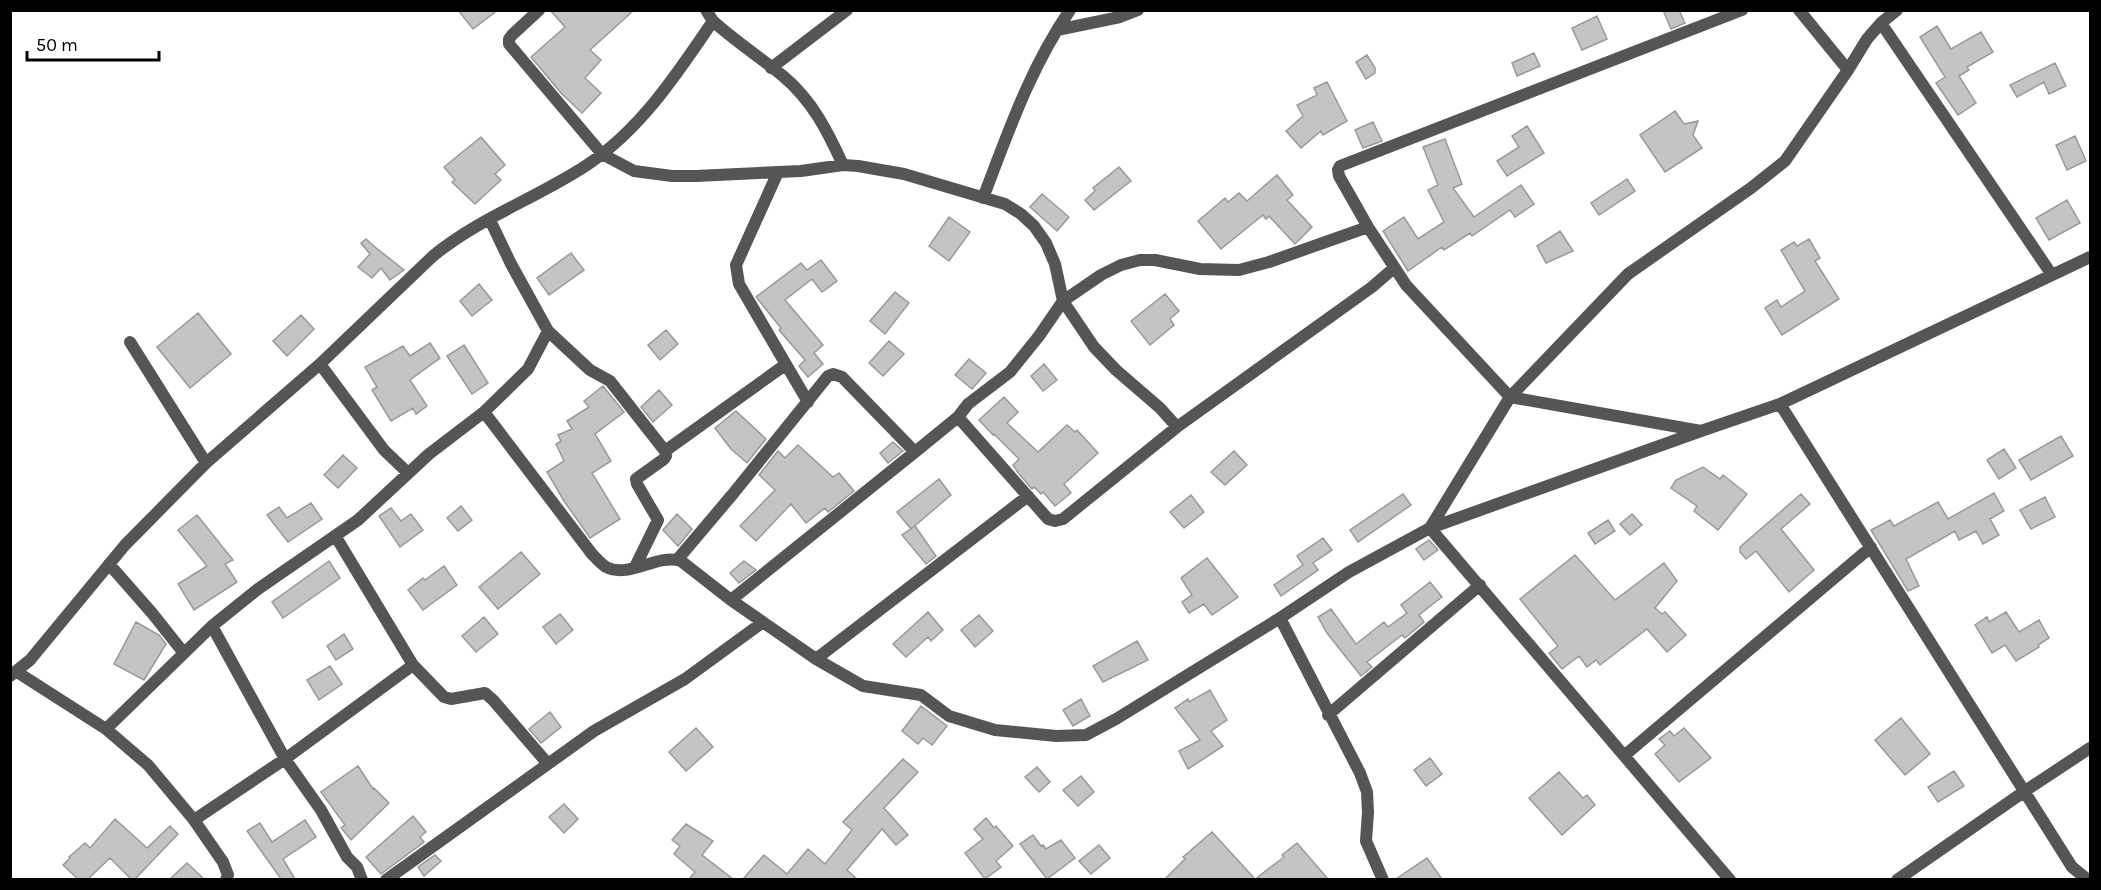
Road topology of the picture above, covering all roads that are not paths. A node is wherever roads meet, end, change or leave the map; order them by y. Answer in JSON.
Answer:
{"nodes":[{"id":1,"x":538,"y":10,"type":"edge"},
{"id":2,"x":847,"y":10,"type":"edge"},
{"id":3,"x":1070,"y":10,"type":"edge"},
{"id":4,"x":1138,"y":10,"type":"edge"},
{"id":5,"x":1742,"y":10,"type":"edge"},
{"id":6,"x":1799,"y":10,"type":"edge"},
{"id":7,"x":1897,"y":10,"type":"edge"},
{"id":8,"x":710,"y":16,"type":"edge"},
{"id":9,"x":1881,"y":23,"type":"junction"},
{"id":10,"x":1057,"y":30,"type":"junction"},
{"id":11,"x":771,"y":68,"type":"junction"},
{"id":12,"x":1848,"y":70,"type":"junction"},
{"id":13,"x":602,"y":154,"type":"junction"},
{"id":14,"x":843,"y":165,"type":"junction"},
{"id":15,"x":778,"y":172,"type":"junction"},
{"id":16,"x":983,"y":198,"type":"junction"},
{"id":17,"x":490,"y":220,"type":"junction"},
{"id":18,"x":1368,"y":227,"type":"junction"},
{"id":19,"x":2091,"y":257,"type":"edge"},
{"id":20,"x":1394,"y":268,"type":"junction"},
{"id":21,"x":2052,"y":275,"type":"junction"},
{"id":22,"x":1063,"y":301,"type":"junction"},
{"id":23,"x":548,"y":331,"type":"junction"},
{"id":24,"x":130,"y":342,"type":"dead end"},
{"id":25,"x":320,"y":364,"type":"junction"},
{"id":26,"x":785,"y":365,"type":"junction"},
{"id":27,"x":1510,"y":398,"type":"junction"},
{"id":28,"x":808,"y":402,"type":"junction"},
{"id":29,"x":1780,"y":404,"type":"junction"},
{"id":30,"x":484,"y":412,"type":"junction"},
{"id":31,"x":958,"y":417,"type":"junction"},
{"id":32,"x":1177,"y":427,"type":"junction"},
{"id":33,"x":1701,"y":432,"type":"junction"},
{"id":34,"x":665,"y":451,"type":"junction"},
{"id":35,"x":915,"y":452,"type":"junction"},
{"id":36,"x":207,"y":464,"type":"junction"},
{"id":37,"x":408,"y":473,"type":"junction"},
{"id":38,"x":1028,"y":495,"type":"junction"},
{"id":39,"x":1430,"y":528,"type":"junction"},
{"id":40,"x":336,"y":537,"type":"junction"},
{"id":41,"x":1870,"y":547,"type":"junction"},
{"id":42,"x":677,"y":560,"type":"junction"},
{"id":43,"x":109,"y":564,"type":"junction"},
{"id":44,"x":635,"y":567,"type":"junction"},
{"id":45,"x":1479,"y":585,"type":"junction"},
{"id":46,"x":731,"y":600,"type":"junction"},
{"id":47,"x":1280,"y":618,"type":"junction"},
{"id":48,"x":763,"y":622,"type":"junction"},
{"id":49,"x":212,"y":626,"type":"junction"},
{"id":50,"x":183,"y":652,"type":"junction"},
{"id":51,"x":816,"y":659,"type":"junction"},
{"id":52,"x":413,"y":665,"type":"junction"},
{"id":53,"x":14,"y":674,"type":"edge"},
{"id":54,"x":1328,"y":715,"type":"junction"},
{"id":55,"x":106,"y":729,"type":"junction"},
{"id":56,"x":2091,"y":748,"type":"edge"},
{"id":57,"x":1625,"y":755,"type":"junction"},
{"id":58,"x":285,"y":759,"type":"junction"},
{"id":59,"x":548,"y":764,"type":"junction"},
{"id":60,"x":2025,"y":791,"type":"junction"},
{"id":61,"x":194,"y":820,"type":"junction"},
{"id":62,"x":226,"y":879,"type":"edge"},
{"id":63,"x":362,"y":879,"type":"edge"},
{"id":64,"x":386,"y":879,"type":"edge"},
{"id":65,"x":1383,"y":879,"type":"edge"},
{"id":66,"x":1730,"y":879,"type":"edge"},
{"id":67,"x":1897,"y":879,"type":"edge"},
{"id":68,"x":2088,"y":879,"type":"edge"}],
"edges":[{"from":1,"to":13,"type":"street"},
{"from":2,"to":11,"type":"street"},
{"from":3,"to":10,"type":"street"},
{"from":4,"to":10,"type":"street"},
{"from":5,"to":18,"type":"street"},
{"from":6,"to":12,"type":"street"},
{"from":7,"to":9,"type":"street"},
{"from":8,"to":11,"type":"street"},
{"from":8,"to":13,"type":"street"},
{"from":9,"to":12,"type":"street"},
{"from":9,"to":21,"type":"street"},
{"from":10,"to":16,"type":"street"},
{"from":11,"to":14,"type":"street"},
{"from":12,"to":27,"type":"street"},
{"from":13,"to":15,"type":"street"},
{"from":13,"to":17,"type":"street"},
{"from":14,"to":15,"type":"street"},
{"from":14,"to":16,"type":"street"},
{"from":15,"to":26,"type":"street"},
{"from":16,"to":22,"type":"street"},
{"from":17,"to":23,"type":"street"},
{"from":17,"to":25,"type":"street"},
{"from":18,"to":20,"type":"street"},
{"from":18,"to":22,"type":"street"},
{"from":19,"to":21,"type":"street"},
{"from":20,"to":27,"type":"street"},
{"from":20,"to":32,"type":"street"},
{"from":21,"to":29,"type":"street"},
{"from":22,"to":31,"type":"street"},
{"from":22,"to":32,"type":"street"},
{"from":23,"to":30,"type":"street"},
{"from":23,"to":34,"type":"street"},
{"from":24,"to":36,"type":"street"},
{"from":25,"to":36,"type":"street"},
{"from":25,"to":37,"type":"street"},
{"from":26,"to":28,"type":"street"},
{"from":26,"to":34,"type":"street"},
{"from":27,"to":33,"type":"street"},
{"from":27,"to":39,"type":"street"},
{"from":28,"to":35,"type":"street"},
{"from":28,"to":42,"type":"street"},
{"from":29,"to":33,"type":"street"},
{"from":29,"to":41,"type":"street"},
{"from":30,"to":37,"type":"street"},
{"from":30,"to":44,"type":"street"},
{"from":31,"to":35,"type":"street"},
{"from":31,"to":38,"type":"street"},
{"from":32,"to":38,"type":"street"},
{"from":33,"to":39,"type":"street"},
{"from":34,"to":44,"type":"street"},
{"from":35,"to":46,"type":"street"},
{"from":36,"to":43,"type":"street"},
{"from":37,"to":40,"type":"street"},
{"from":38,"to":51,"type":"street"},
{"from":39,"to":45,"type":"street"},
{"from":39,"to":47,"type":"street"},
{"from":40,"to":49,"type":"street"},
{"from":40,"to":52,"type":"street"},
{"from":41,"to":57,"type":"street"},
{"from":41,"to":60,"type":"street"},
{"from":42,"to":44,"type":"street"},
{"from":42,"to":46,"type":"street"},
{"from":43,"to":50,"type":"street"},
{"from":43,"to":53,"type":"street"},
{"from":45,"to":54,"type":"street"},
{"from":45,"to":57,"type":"street"},
{"from":46,"to":48,"type":"street"},
{"from":47,"to":51,"type":"street"},
{"from":47,"to":54,"type":"street"},
{"from":48,"to":51,"type":"street"},
{"from":48,"to":59,"type":"street"},
{"from":49,"to":50,"type":"street"},
{"from":49,"to":58,"type":"street"},
{"from":50,"to":55,"type":"street"},
{"from":52,"to":58,"type":"street"},
{"from":52,"to":59,"type":"street"},
{"from":53,"to":55,"type":"street"},
{"from":54,"to":65,"type":"street"},
{"from":55,"to":61,"type":"street"},
{"from":56,"to":60,"type":"street"},
{"from":57,"to":66,"type":"street"},
{"from":58,"to":61,"type":"street"},
{"from":58,"to":63,"type":"street"},
{"from":59,"to":64,"type":"street"},
{"from":60,"to":67,"type":"street"},
{"from":60,"to":68,"type":"street"},
{"from":61,"to":62,"type":"street"}]}
